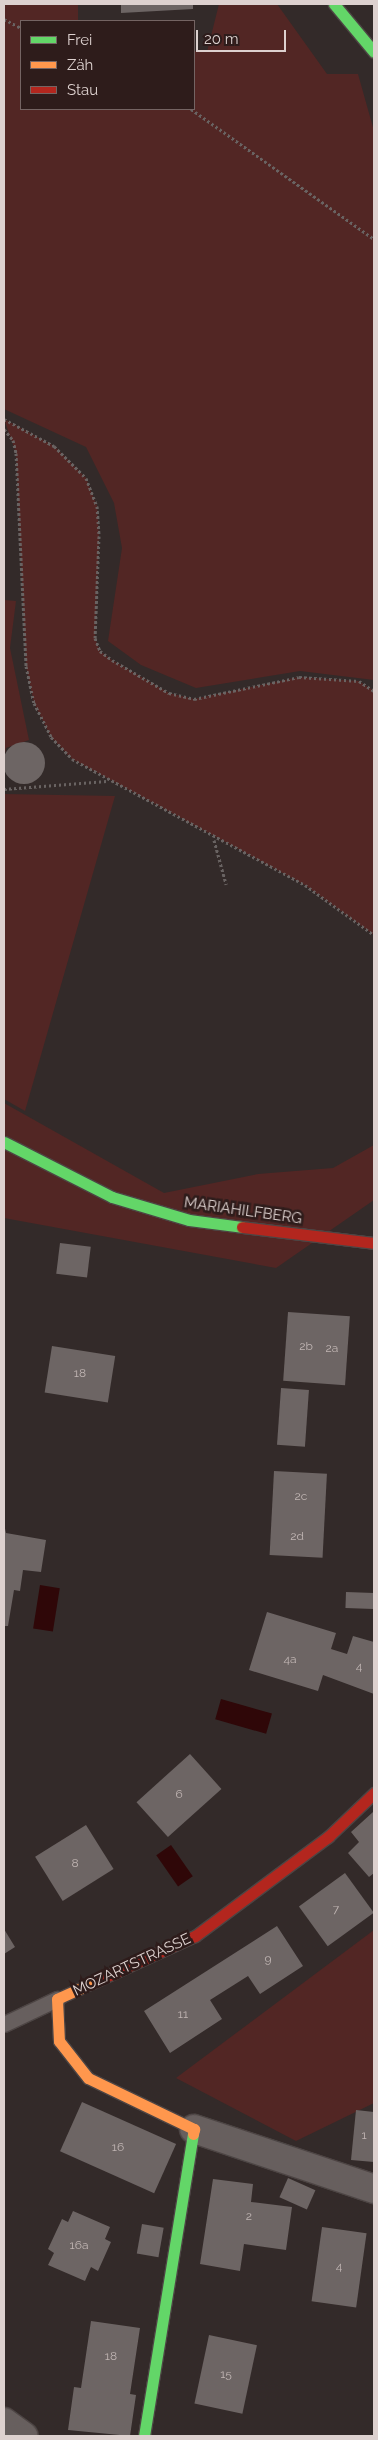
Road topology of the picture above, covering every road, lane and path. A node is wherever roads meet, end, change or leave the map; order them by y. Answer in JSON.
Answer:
{"nodes":[{"id":1,"x":334,"y":4,"type":"edge"},
{"id":2,"x":4,"y":19,"type":"edge"},
{"id":3,"x":20,"y":27,"type":"edge"},
{"id":4,"x":374,"y":52,"type":"edge"},
{"id":5,"x":192,"y":110,"type":"edge"},
{"id":6,"x":374,"y":239,"type":"edge"},
{"id":7,"x":4,"y":420,"type":"edge"},
{"id":8,"x":4,"y":429,"type":"edge"},
{"id":9,"x":374,"y":691,"type":"edge"},
{"id":10,"x":108,"y":781,"type":"junction"},
{"id":11,"x":4,"y":789,"type":"edge"},
{"id":12,"x":214,"y":840,"type":"junction"},
{"id":13,"x":226,"y":884,"type":"dead end"},
{"id":14,"x":374,"y":935,"type":"edge"},
{"id":15,"x":4,"y":1142,"type":"edge"},
{"id":16,"x":374,"y":1243,"type":"edge"},
{"id":17,"x":374,"y":1793,"type":"edge"},
{"id":18,"x":58,"y":1999,"type":"junction"},
{"id":19,"x":4,"y":2024,"type":"edge"},
{"id":20,"x":194,"y":2129,"type":"junction"},
{"id":21,"x":374,"y":2189,"type":"edge"},
{"id":22,"x":4,"y":2422,"type":"edge"},
{"id":23,"x":23,"y":2436,"type":"edge"},
{"id":24,"x":144,"y":2436,"type":"edge"}],
"edges":[{"from":1,"to":4,"type":"street"},
{"from":2,"to":3,"type":"path"},
{"from":5,"to":6,"type":"path"},
{"from":7,"to":9,"type":"path"},
{"from":8,"to":10,"type":"path"},
{"from":10,"to":11,"type":"path"},
{"from":10,"to":12,"type":"path"},
{"from":12,"to":13,"type":"path"},
{"from":12,"to":14,"type":"path"},
{"from":15,"to":16,"type":"street","name":"MARIAHILFBERG"},
{"from":17,"to":18,"type":"street","name":"MOZARTSTRASSE"},
{"from":18,"to":19,"type":"lane"},
{"from":18,"to":20,"type":"street","name":"MOZARTSTRASSE"},
{"from":20,"to":21,"type":"street"},
{"from":20,"to":24,"type":"street"},
{"from":22,"to":23,"type":"street"}]}
